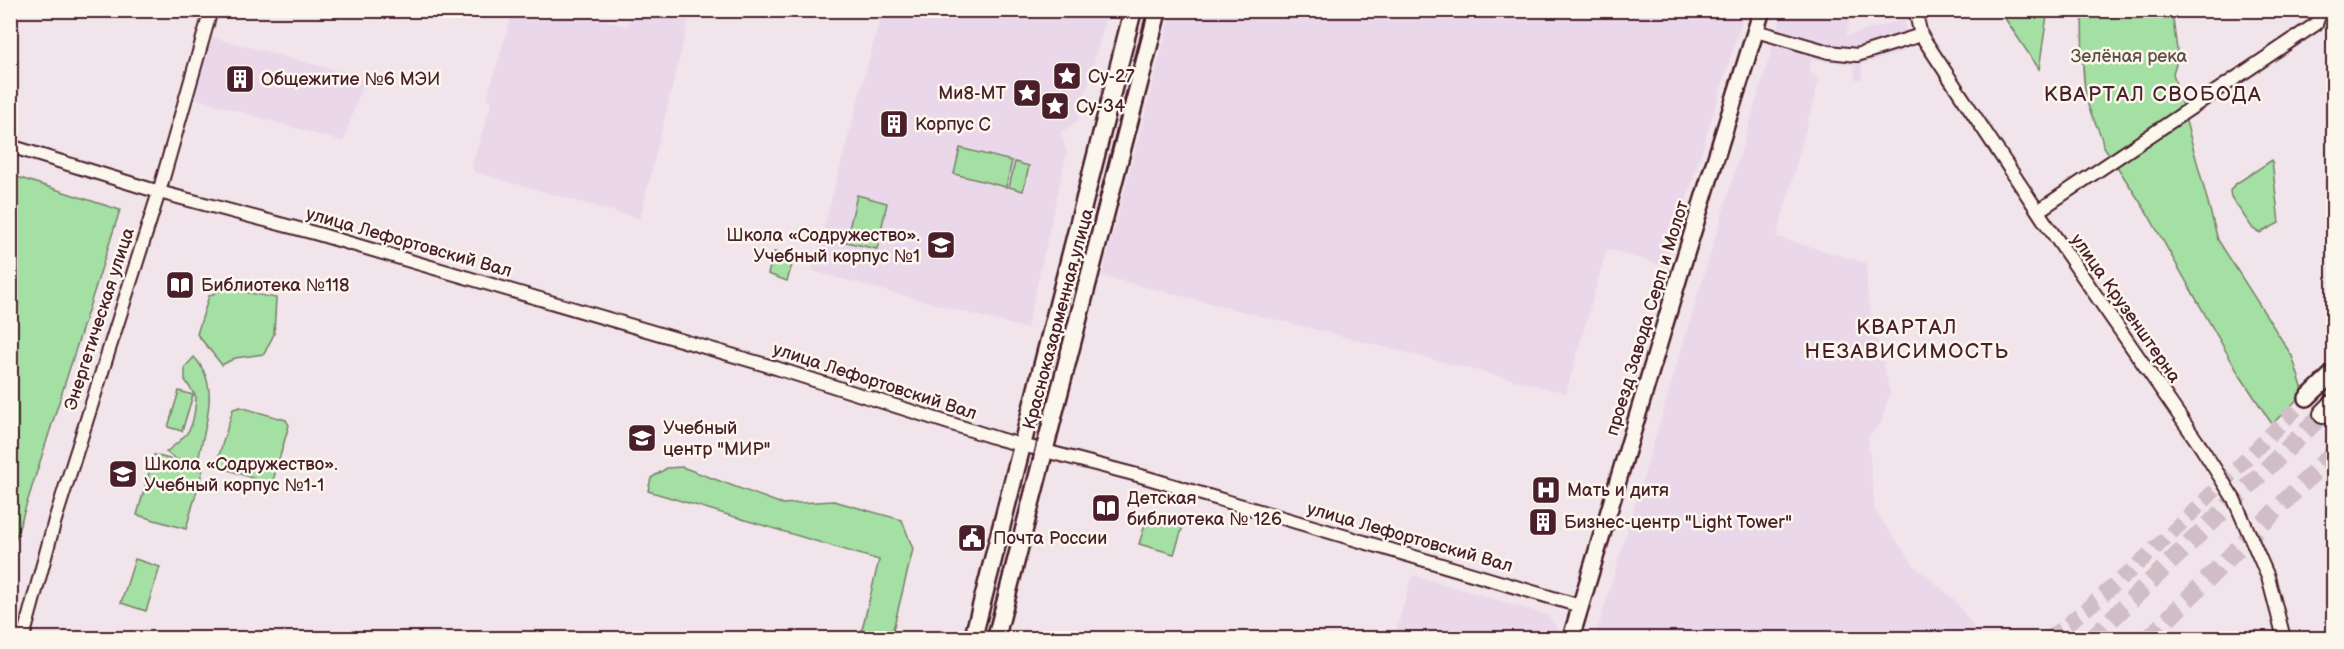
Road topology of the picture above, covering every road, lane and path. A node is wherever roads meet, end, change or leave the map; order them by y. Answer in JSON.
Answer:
{"nodes":[{"id":1,"x":211,"y":10,"type":"edge"},
{"id":2,"x":1133,"y":10,"type":"edge"},
{"id":3,"x":1158,"y":10,"type":"edge"},
{"id":4,"x":1762,"y":10,"type":"edge"},
{"id":5,"x":1915,"y":10,"type":"edge"},
{"id":6,"x":2321,"y":10,"type":"edge"},
{"id":7,"x":1756,"y":31,"type":"junction"},
{"id":8,"x":1921,"y":35,"type":"junction"},
{"id":9,"x":10,"y":146,"type":"edge"},
{"id":10,"x":159,"y":192,"type":"junction"},
{"id":11,"x":2038,"y":211,"type":"junction"},
{"id":12,"x":2334,"y":372,"type":"edge"},
{"id":13,"x":2307,"y":398,"type":"tunnel mouth"},
{"id":14,"x":1023,"y":446,"type":"junction"},
{"id":15,"x":1043,"y":452,"type":"junction"},
{"id":16,"x":1580,"y":606,"type":"junction"},
{"id":17,"x":23,"y":639,"type":"edge"},
{"id":18,"x":973,"y":639,"type":"edge"},
{"id":19,"x":996,"y":639,"type":"edge"},
{"id":20,"x":1571,"y":639,"type":"edge"},
{"id":21,"x":2284,"y":639,"type":"edge"}],
"edges":[{"from":1,"to":10,"type":"street","name":"Энергетическая улица"},
{"from":2,"to":14,"type":"main road","name":"Красноказарменная улица"},
{"from":3,"to":15,"type":"main road","name":"Красноказарменная улица"},
{"from":4,"to":7,"type":"street","name":"проезд Завода Серп и Молот"},
{"from":5,"to":8,"type":"street","name":"улица Крузенштерна"},
{"from":6,"to":11,"type":"street"},
{"from":7,"to":8,"type":"street"},
{"from":7,"to":16,"type":"street","name":"проезд Завода Серп и Молот"},
{"from":8,"to":11,"type":"street","name":"улица Крузенштерна"},
{"from":9,"to":10,"type":"street","name":"улица Лефортовский Вал"},
{"from":10,"to":14,"type":"street","name":"улица Лефортовский Вал"},
{"from":10,"to":17,"type":"street","name":"Энергетическая улица"},
{"from":11,"to":21,"type":"street","name":"улица Крузенштерна"},
{"from":12,"to":13,"type":"street"},
{"from":14,"to":15,"type":"street","name":"улица Лефортовский Вал"},
{"from":14,"to":18,"type":"main road","name":"Красноказарменная улица"},
{"from":15,"to":16,"type":"street","name":"улица Лефортовский Вал"},
{"from":15,"to":19,"type":"main road","name":"Красноказарменная улица"},
{"from":16,"to":20,"type":"street","name":"проезд Завода Серп и Молот"}]}
